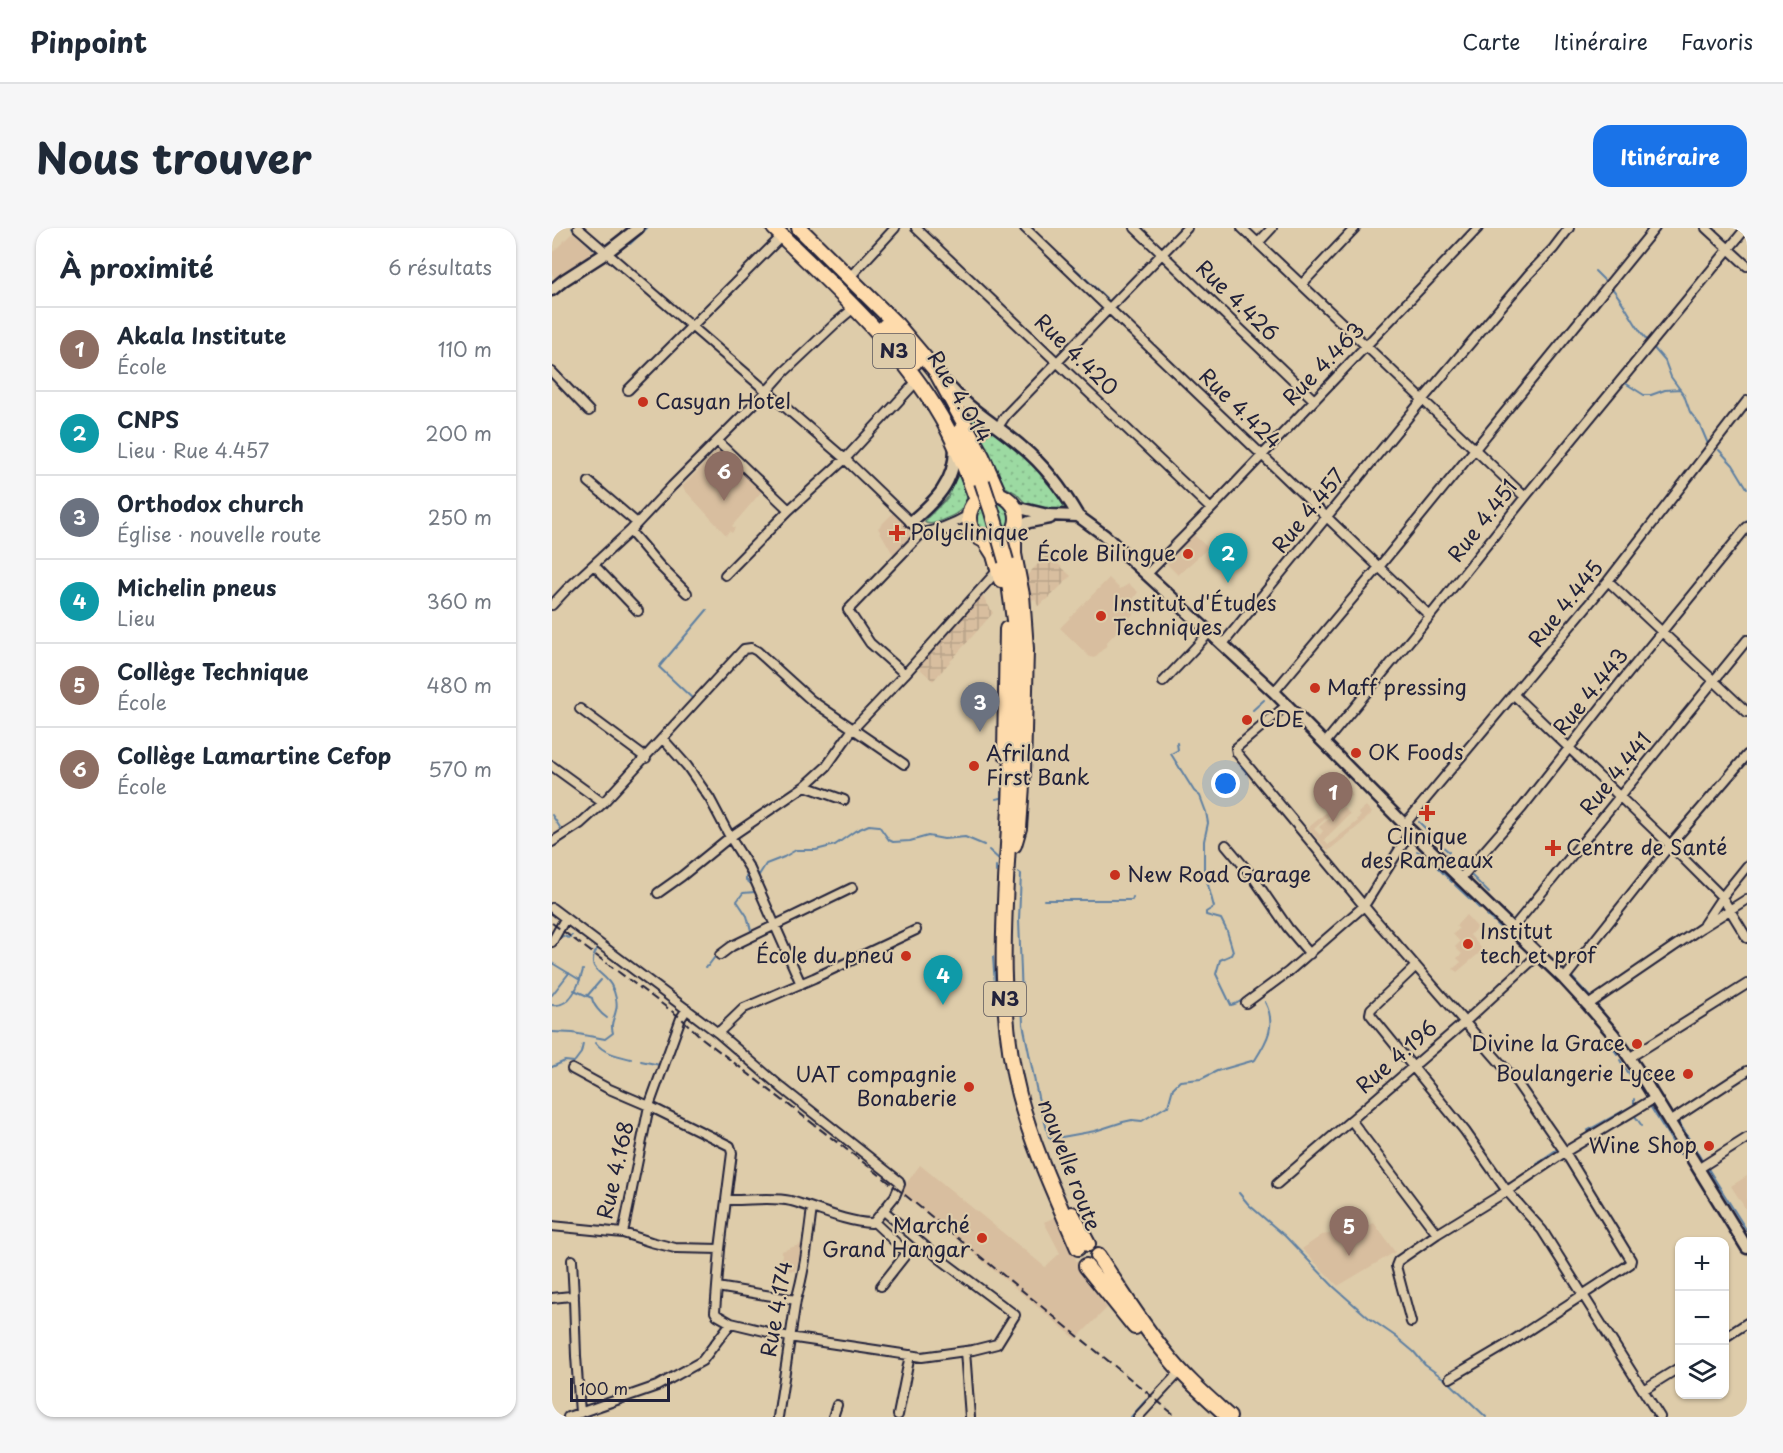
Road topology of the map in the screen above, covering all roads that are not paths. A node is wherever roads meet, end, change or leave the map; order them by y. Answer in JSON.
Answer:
{"nodes":[{"id":1,"x":578,"y":228,"type":"edge"},
{"id":2,"x":638,"y":228,"type":"edge"},
{"id":3,"x":799,"y":228,"type":"edge"},
{"id":4,"x":895,"y":228,"type":"edge"},
{"id":5,"x":916,"y":228,"type":"edge"},
{"id":6,"x":1025,"y":228,"type":"edge"},
{"id":7,"x":1136,"y":228,"type":"edge"},
{"id":8,"x":1187,"y":228,"type":"edge"},
{"id":9,"x":1242,"y":228,"type":"edge"},
{"id":10,"x":1272,"y":228,"type":"edge"},
{"id":11,"x":1355,"y":228,"type":"edge"},
{"id":12,"x":1478,"y":228,"type":"edge"},
{"id":13,"x":1569,"y":228,"type":"edge"},
{"id":14,"x":1655,"y":228,"type":"edge"},
{"id":15,"x":1707,"y":228,"type":"edge"},
{"id":16,"x":1746,"y":228,"type":"edge"},
{"id":17,"x":780,"y":231,"type":"edge"},
{"id":18,"x":1258,"y":243,"type":"junction"},
{"id":19,"x":1730,"y":249,"type":"junction"},
{"id":20,"x":606,"y":253,"type":"junction"},
{"id":21,"x":1162,"y":254,"type":"junction"},
{"id":22,"x":1747,"y":266,"type":"edge"},
{"id":23,"x":849,"y":278,"type":"junction"},
{"id":24,"x":1302,"y":284,"type":"junction"},
{"id":25,"x":552,"y":290,"type":"edge"},
{"id":26,"x":855,"y":307,"type":"junction"},
{"id":27,"x":1109,"y":310,"type":"junction"},
{"id":28,"x":692,"y":326,"type":"junction"},
{"id":29,"x":1366,"y":347,"type":"junction"},
{"id":30,"x":1057,"y":362,"type":"junction"},
{"id":31,"x":935,"y":370,"type":"junction"},
{"id":32,"x":552,"y":372,"type":"edge"},
{"id":33,"x":918,"y":381,"type":"junction"},
{"id":34,"x":628,"y":390,"type":"dead end"},
{"id":35,"x":767,"y":391,"type":"junction"},
{"id":36,"x":1423,"y":399,"type":"junction"},
{"id":37,"x":1314,"y":400,"type":"junction"},
{"id":38,"x":1747,"y":401,"type":"edge"},
{"id":39,"x":589,"y":411,"type":"dead end"},
{"id":40,"x":998,"y":427,"type":"junction"},
{"id":41,"x":717,"y":441,"type":"junction"},
{"id":42,"x":955,"y":445,"type":"junction"},
{"id":43,"x":1474,"y":449,"type":"junction"},
{"id":44,"x":1262,"y":455,"type":"junction"},
{"id":45,"x":845,"y":459,"type":"junction"},
{"id":46,"x":589,"y":482,"type":"dead end"},
{"id":47,"x":999,"y":494,"type":"junction"},
{"id":48,"x":1525,"y":497,"type":"junction"},
{"id":49,"x":977,"y":500,"type":"junction"},
{"id":50,"x":1015,"y":507,"type":"junction"},
{"id":51,"x":1211,"y":509,"type":"junction"},
{"id":52,"x":789,"y":510,"type":"junction"},
{"id":53,"x":969,"y":514,"type":"junction"},
{"id":54,"x":1063,"y":514,"type":"junction"},
{"id":55,"x":1078,"y":516,"type":"junction"},
{"id":56,"x":1327,"y":518,"type":"junction"},
{"id":57,"x":911,"y":522,"type":"junction"},
{"id":58,"x":637,"y":523,"type":"junction"},
{"id":59,"x":1747,"y":527,"type":"edge"},
{"id":60,"x":1015,"y":530,"type":"junction"},
{"id":61,"x":630,"y":531,"type":"junction"},
{"id":62,"x":934,"y":531,"type":"junction"},
{"id":63,"x":922,"y":533,"type":"junction"},
{"id":64,"x":980,"y":537,"type":"junction"},
{"id":65,"x":594,"y":565,"type":"junction"},
{"id":66,"x":1002,"y":565,"type":"junction"},
{"id":67,"x":1379,"y":567,"type":"junction"},
{"id":68,"x":725,"y":575,"type":"dead end"},
{"id":69,"x":1146,"y":575,"type":"junction"},
{"id":70,"x":1608,"y":581,"type":"junction"},
{"id":71,"x":687,"y":593,"type":"dead end"},
{"id":72,"x":552,"y":605,"type":"edge"},
{"id":73,"x":638,"y":611,"type":"dead end"},
{"id":74,"x":1430,"y":616,"type":"junction"},
{"id":75,"x":1210,"y":632,"type":"junction"},
{"id":76,"x":1664,"y":632,"type":"junction"},
{"id":77,"x":1747,"y":640,"type":"edge"},
{"id":78,"x":1222,"y":645,"type":"junction"},
{"id":79,"x":905,"y":675,"type":"junction"},
{"id":80,"x":1715,"y":681,"type":"junction"},
{"id":81,"x":1163,"y":682,"type":"dead end"},
{"id":82,"x":1274,"y":692,"type":"junction"},
{"id":83,"x":1514,"y":695,"type":"junction"},
{"id":84,"x":1287,"y":705,"type":"junction"},
{"id":85,"x":580,"y":709,"type":"dead end"},
{"id":86,"x":1747,"y":711,"type":"edge"},
{"id":87,"x":853,"y":729,"type":"junction"},
{"id":88,"x":663,"y":739,"type":"junction"},
{"id":89,"x":1325,"y":743,"type":"junction"},
{"id":90,"x":1569,"y":747,"type":"junction"},
{"id":91,"x":1747,"y":754,"type":"edge"},
{"id":92,"x":646,"y":758,"type":"junction"},
{"id":93,"x":904,"y":764,"type":"dead end"},
{"id":94,"x":552,"y":766,"type":"edge"},
{"id":95,"x":805,"y":786,"type":"junction"},
{"id":96,"x":1620,"y":798,"type":"junction"},
{"id":97,"x":844,"y":800,"type":"dead end"},
{"id":98,"x":603,"y":803,"type":"junction"},
{"id":99,"x":1408,"y":828,"type":"junction"},
{"id":100,"x":730,"y":837,"type":"junction"},
{"id":101,"x":552,"y":842,"type":"edge"},
{"id":102,"x":1226,"y":845,"type":"dead end"},
{"id":103,"x":1670,"y":845,"type":"junction"},
{"id":104,"x":1011,"y":847,"type":"junction"},
{"id":105,"x":1747,"y":866,"type":"edge"},
{"id":106,"x":1461,"y":878,"type":"junction"},
{"id":107,"x":852,"y":888,"type":"dead end"},
{"id":108,"x":658,"y":893,"type":"dead end"},
{"id":109,"x":1722,"y":897,"type":"junction"},
{"id":110,"x":1747,"y":899,"type":"edge"},
{"id":111,"x":1364,"y":906,"type":"junction"},
{"id":112,"x":552,"y":908,"type":"edge"},
{"id":113,"x":1730,"y":909,"type":"junction"},
{"id":114,"x":565,"y":919,"type":"junction"},
{"id":115,"x":776,"y":925,"type":"junction"},
{"id":116,"x":1701,"y":928,"type":"junction"},
{"id":117,"x":1512,"y":929,"type":"junction"},
{"id":118,"x":916,"y":930,"type":"dead end"},
{"id":119,"x":1747,"y":938,"type":"edge"},
{"id":120,"x":552,"y":942,"type":"edge"},
{"id":121,"x":1310,"y":954,"type":"junction"},
{"id":122,"x":720,"y":955,"type":"dead end"},
{"id":123,"x":1538,"y":955,"type":"junction"},
{"id":124,"x":1416,"y":966,"type":"junction"},
{"id":125,"x":1564,"y":979,"type":"junction"},
{"id":126,"x":801,"y":984,"type":"junction"},
{"id":127,"x":1747,"y":984,"type":"edge"},
{"id":128,"x":1246,"y":1003,"type":"dead end"},
{"id":129,"x":1588,"y":1005,"type":"junction"},
{"id":130,"x":687,"y":1009,"type":"junction"},
{"id":131,"x":1466,"y":1021,"type":"junction"},
{"id":132,"x":718,"y":1033,"type":"junction"},
{"id":133,"x":1629,"y":1058,"type":"junction"},
{"id":134,"x":1412,"y":1066,"type":"junction"},
{"id":135,"x":572,"y":1069,"type":"dead end"},
{"id":136,"x":1747,"y":1071,"type":"edge"},
{"id":137,"x":1655,"y":1098,"type":"junction"},
{"id":138,"x":649,"y":1106,"type":"junction"},
{"id":139,"x":1351,"y":1120,"type":"junction"},
{"id":140,"x":1669,"y":1122,"type":"junction"},
{"id":141,"x":1747,"y":1137,"type":"edge"},
{"id":142,"x":1565,"y":1152,"type":"junction"},
{"id":143,"x":1698,"y":1169,"type":"junction"},
{"id":144,"x":1277,"y":1184,"type":"dead end"},
{"id":145,"x":1507,"y":1191,"type":"junction"},
{"id":146,"x":726,"y":1200,"type":"junction"},
{"id":147,"x":812,"y":1208,"type":"junction"},
{"id":148,"x":884,"y":1210,"type":"junction"},
{"id":149,"x":874,"y":1222,"type":"junction"},
{"id":150,"x":552,"y":1226,"type":"edge"},
{"id":151,"x":623,"y":1233,"type":"junction"},
{"id":152,"x":1437,"y":1234,"type":"junction"},
{"id":153,"x":1083,"y":1246,"type":"junction"},
{"id":154,"x":1747,"y":1248,"type":"edge"},
{"id":155,"x":720,"y":1249,"type":"junction"},
{"id":156,"x":1098,"y":1256,"type":"junction"},
{"id":157,"x":572,"y":1260,"type":"dead end"},
{"id":158,"x":1086,"y":1266,"type":"junction"},
{"id":159,"x":880,"y":1286,"type":"dead end"},
{"id":160,"x":717,"y":1287,"type":"junction"},
{"id":161,"x":1583,"y":1293,"type":"junction"},
{"id":162,"x":574,"y":1297,"type":"junction"},
{"id":163,"x":552,"y":1298,"type":"edge"},
{"id":164,"x":796,"y":1300,"type":"junction"},
{"id":165,"x":1412,"y":1322,"type":"dead end"},
{"id":166,"x":731,"y":1323,"type":"junction"},
{"id":167,"x":1747,"y":1323,"type":"edge"},
{"id":168,"x":1729,"y":1335,"type":"edge"},
{"id":169,"x":789,"y":1337,"type":"junction"},
{"id":170,"x":965,"y":1351,"type":"junction"},
{"id":171,"x":910,"y":1355,"type":"junction"},
{"id":172,"x":1675,"y":1370,"type":"edge"},
{"id":173,"x":1175,"y":1377,"type":"junction"},
{"id":174,"x":1450,"y":1378,"type":"dead end"},
{"id":175,"x":1643,"y":1390,"type":"junction"},
{"id":176,"x":837,"y":1405,"type":"dead end"},
{"id":177,"x":580,"y":1413,"type":"junction"},
{"id":178,"x":898,"y":1415,"type":"dead end"},
{"id":179,"x":568,"y":1417,"type":"edge"},
{"id":180,"x":778,"y":1417,"type":"edge"},
{"id":181,"x":833,"y":1417,"type":"edge"},
{"id":182,"x":970,"y":1417,"type":"edge"},
{"id":183,"x":1138,"y":1417,"type":"edge"},
{"id":184,"x":1218,"y":1417,"type":"edge"},
{"id":185,"x":1229,"y":1417,"type":"edge"},
{"id":186,"x":1660,"y":1417,"type":"edge"}],
"edges":[{"from":1,"to":20,"type":"street"},
{"from":2,"to":20,"type":"main road"},
{"from":3,"to":23,"type":"highway","number":"N3"},
{"from":4,"to":23,"type":"street"},
{"from":5,"to":30,"type":"street","name":"Rue 4.420"},
{"from":6,"to":27,"type":"street","name":"Rue 4.424"},
{"from":7,"to":21,"type":"street","name":"Rue 4.426"},
{"from":8,"to":21,"type":"street"},
{"from":9,"to":18,"type":"street"},
{"from":10,"to":18,"type":"street"},
{"from":11,"to":24,"type":"street"},
{"from":12,"to":29,"type":"street","name":"Rue 4.463"},
{"from":13,"to":36,"type":"street","name":"Rue 4.457"},
{"from":14,"to":43,"type":"street"},
{"from":15,"to":19,"type":"street"},
{"from":16,"to":19,"type":"street","name":"Rue 4.451"},
{"from":17,"to":26,"type":"highway","number":"N3"},
{"from":17,"to":28,"type":"street"},
{"from":17,"to":66,"type":"highway","name":"Rue 4.014","bridge":true},
{"from":18,"to":24,"type":"street"},
{"from":19,"to":22,"type":"street"},
{"from":19,"to":48,"type":"street","name":"Rue 4.451"},
{"from":20,"to":25,"type":"main road"},
{"from":20,"to":28,"type":"street"},
{"from":21,"to":27,"type":"street"},
{"from":21,"to":37,"type":"street","name":"Rue 4.426"},
{"from":23,"to":31,"type":"highway","number":"N3"},
{"from":24,"to":29,"type":"street"},
{"from":26,"to":33,"type":"highway","number":"N3"},
{"from":26,"to":35,"type":"street"},
{"from":27,"to":30,"type":"street"},
{"from":27,"to":44,"type":"street","name":"Rue 4.424"},
{"from":28,"to":34,"type":"street"},
{"from":28,"to":35,"type":"street"},
{"from":29,"to":36,"type":"street"},
{"from":29,"to":37,"type":"street","name":"Rue 4.463"},
{"from":30,"to":40,"type":"street"},
{"from":30,"to":51,"type":"street","name":"Rue 4.420"},
{"from":31,"to":40,"type":"main road"},
{"from":31,"to":47,"type":"highway","number":"N3"},
{"from":32,"to":39,"type":"street"},
{"from":33,"to":42,"type":"highway","number":"N3"},
{"from":33,"to":45,"type":"street"},
{"from":35,"to":41,"type":"street"},
{"from":35,"to":45,"type":"street"},
{"from":36,"to":43,"type":"street"},
{"from":36,"to":56,"type":"street","name":"Rue 4.457"},
{"from":37,"to":44,"type":"street","name":"Rue 4.463"},
{"from":38,"to":70,"type":"street","name":"Rue 4.445"},
{"from":40,"to":55,"type":"main road"},
{"from":41,"to":52,"type":"street"},
{"from":41,"to":58,"type":"street"},
{"from":42,"to":49,"type":"highway","number":"N3"},
{"from":42,"to":57,"type":"main road"},
{"from":43,"to":48,"type":"street"},
{"from":43,"to":67,"type":"street"},
{"from":44,"to":51,"type":"street","name":"Rue 4.463"},
{"from":44,"to":56,"type":"street","name":"Rue 4.424"},
{"from":45,"to":52,"type":"street"},
{"from":45,"to":57,"type":"street"},
{"from":46,"to":58,"type":"street"},
{"from":47,"to":49,"type":"highway"},
{"from":47,"to":50,"type":"highway"},
{"from":48,"to":74,"type":"street","name":"Rue 4.451"},
{"from":49,"to":53,"type":"highway"},
{"from":50,"to":54,"type":"main road"},
{"from":50,"to":60,"type":"highway"},
{"from":51,"to":69,"type":"street","name":"Rue 4.463"},
{"from":52,"to":68,"type":"street"},
{"from":53,"to":62,"type":"street"},
{"from":53,"to":64,"type":"highway"},
{"from":54,"to":55,"type":"main road"},
{"from":54,"to":60,"type":"main road"},
{"from":55,"to":69,"type":"main road"},
{"from":56,"to":67,"type":"street","name":"Rue 4.424"},
{"from":56,"to":78,"type":"street","name":"Rue 4.457"},
{"from":57,"to":63,"type":"street"},
{"from":58,"to":61,"type":"street"},
{"from":59,"to":76,"type":"street","name":"Rue 4.443"},
{"from":60,"to":64,"type":"highway"},
{"from":60,"to":104,"type":"highway","name":"nouvelle route","number":"N3"},
{"from":61,"to":65,"type":"street"},
{"from":61,"to":71,"type":"street"},
{"from":62,"to":63,"type":"street"},
{"from":62,"to":64,"type":"street"},
{"from":63,"to":79,"type":"street"},
{"from":64,"to":66,"type":"highway","name":"nouvelle route","number":"N3"},
{"from":65,"to":72,"type":"street"},
{"from":65,"to":73,"type":"street"},
{"from":66,"to":79,"type":"street"},
{"from":66,"to":104,"type":"highway","name":"nouvelle route","number":"N3"},
{"from":66,"to":104,"type":"highway","name":"nouvelle route","number":"N3"},
{"from":67,"to":74,"type":"street","name":"Rue 4.424"},
{"from":67,"to":82,"type":"street"},
{"from":69,"to":75,"type":"main road"},
{"from":70,"to":76,"type":"street"},
{"from":70,"to":83,"type":"street","name":"Rue 4.445"},
{"from":74,"to":89,"type":"street","name":"Rue 4.451"},
{"from":75,"to":78,"type":"main road"},
{"from":75,"to":81,"type":"street"},
{"from":76,"to":80,"type":"street"},
{"from":76,"to":90,"type":"street","name":"Rue 4.443"},
{"from":77,"to":80,"type":"street","name":"Rue 4.441"},
{"from":78,"to":82,"type":"main road"},
{"from":79,"to":87,"type":"street"},
{"from":80,"to":86,"type":"street"},
{"from":80,"to":96,"type":"street","name":"Rue 4.441"},
{"from":82,"to":84,"type":"main road"},
{"from":83,"to":90,"type":"street"},
{"from":83,"to":99,"type":"street","name":"Rue 4.445"},
{"from":84,"to":89,"type":"main road"},
{"from":84,"to":111,"type":"street"},
{"from":85,"to":92,"type":"street"},
{"from":87,"to":88,"type":"street"},
{"from":87,"to":93,"type":"street"},
{"from":87,"to":95,"type":"street"},
{"from":88,"to":92,"type":"street"},
{"from":88,"to":100,"type":"street"},
{"from":89,"to":99,"type":"main road"},
{"from":90,"to":96,"type":"street"},
{"from":90,"to":106,"type":"street","name":"Rue 4.443"},
{"from":91,"to":103,"type":"street"},
{"from":92,"to":98,"type":"street"},
{"from":94,"to":98,"type":"street"},
{"from":95,"to":97,"type":"street"},
{"from":95,"to":100,"type":"street"},
{"from":96,"to":103,"type":"street"},
{"from":96,"to":117,"type":"street","name":"Rue 4.441"},
{"from":98,"to":101,"type":"street"},
{"from":99,"to":106,"type":"main road"},
{"from":99,"to":111,"type":"street","name":"Rue 4.445"},
{"from":100,"to":108,"type":"street"},
{"from":100,"to":115,"type":"street"},
{"from":102,"to":121,"type":"street"},
{"from":103,"to":109,"type":"street"},
{"from":103,"to":125,"type":"street"},
{"from":104,"to":153,"type":"highway","name":"nouvelle route","number":"N3"},
{"from":105,"to":109,"type":"street"},
{"from":106,"to":117,"type":"main road"},
{"from":107,"to":115,"type":"street"},
{"from":109,"to":113,"type":"street"},
{"from":109,"to":116,"type":"street"},
{"from":110,"to":113,"type":"street"},
{"from":111,"to":121,"type":"street","name":"Rue 4.445"},
{"from":111,"to":124,"type":"street"},
{"from":112,"to":114,"type":"street"},
{"from":113,"to":116,"type":"street"},
{"from":113,"to":119,"type":"street"},
{"from":114,"to":120,"type":"street"},
{"from":114,"to":130,"type":"street"},
{"from":115,"to":122,"type":"street"},
{"from":115,"to":126,"type":"street"},
{"from":116,"to":129,"type":"street"},
{"from":117,"to":123,"type":"main road"},
{"from":118,"to":126,"type":"street"},
{"from":121,"to":128,"type":"street","name":"Rue 4.445"},
{"from":123,"to":125,"type":"main road"},
{"from":123,"to":131,"type":"street","name":"Rue 4.196"},
{"from":124,"to":131,"type":"street"},
{"from":124,"to":134,"type":"street"},
{"from":125,"to":129,"type":"main road"},
{"from":126,"to":132,"type":"street"},
{"from":127,"to":133,"type":"street"},
{"from":129,"to":133,"type":"main road"},
{"from":130,"to":132,"type":"street"},
{"from":130,"to":138,"type":"street"},
{"from":131,"to":134,"type":"street","name":"Rue 4.196"},
{"from":131,"to":142,"type":"street"},
{"from":132,"to":148,"type":"street"},
{"from":133,"to":137,"type":"main road"},
{"from":134,"to":139,"type":"street","name":"Rue 4.196"},
{"from":134,"to":145,"type":"street"},
{"from":135,"to":138,"type":"street"},
{"from":136,"to":140,"type":"street"},
{"from":137,"to":140,"type":"main road"},
{"from":137,"to":142,"type":"street"},
{"from":138,"to":146,"type":"street","name":"Rue 4.168"},
{"from":138,"to":151,"type":"street","name":"Rue 4.168"},
{"from":139,"to":144,"type":"street","name":"Rue 4.196"},
{"from":139,"to":152,"type":"street"},
{"from":140,"to":143,"type":"main road"},
{"from":141,"to":143,"type":"street"},
{"from":142,"to":145,"type":"street"},
{"from":142,"to":161,"type":"street"},
{"from":143,"to":154,"type":"main road"},
{"from":145,"to":152,"type":"street"},
{"from":145,"to":161,"type":"street"},
{"from":146,"to":147,"type":"street"},
{"from":146,"to":155,"type":"street"},
{"from":147,"to":149,"type":"street"},
{"from":147,"to":164,"type":"street","name":"Rue 4.174"},
{"from":148,"to":149,"type":"street"},
{"from":148,"to":170,"type":"street"},
{"from":149,"to":159,"type":"street"},
{"from":150,"to":151,"type":"street","name":"Rue 4.168"},
{"from":151,"to":155,"type":"street"},
{"from":152,"to":165,"type":"street"},
{"from":153,"to":156,"type":"highway"},
{"from":153,"to":158,"type":"highway"},
{"from":155,"to":160,"type":"street"},
{"from":156,"to":158,"type":"highway"},
{"from":156,"to":185,"type":"highway","name":"nouvelle route"},
{"from":157,"to":162,"type":"street"},
{"from":158,"to":173,"type":"highway","name":"nouvelle route"},
{"from":160,"to":164,"type":"street"},
{"from":160,"to":166,"type":"street"},
{"from":161,"to":174,"type":"street"},
{"from":161,"to":175,"type":"street"},
{"from":162,"to":163,"type":"street"},
{"from":162,"to":177,"type":"street"},
{"from":164,"to":169,"type":"street","name":"Rue 4.174"},
{"from":166,"to":169,"type":"street"},
{"from":166,"to":177,"type":"street"},
{"from":167,"to":168,"type":"street"},
{"from":169,"to":171,"type":"street"},
{"from":169,"to":180,"type":"street","name":"Rue 4.174"},
{"from":170,"to":171,"type":"street"},
{"from":170,"to":182,"type":"street"},
{"from":171,"to":178,"type":"street"},
{"from":172,"to":175,"type":"street"},
{"from":173,"to":183,"type":"street"},
{"from":173,"to":184,"type":"highway","name":"nouvelle route"},
{"from":175,"to":186,"type":"street"},
{"from":176,"to":181,"type":"street"},
{"from":177,"to":179,"type":"street"}]}
